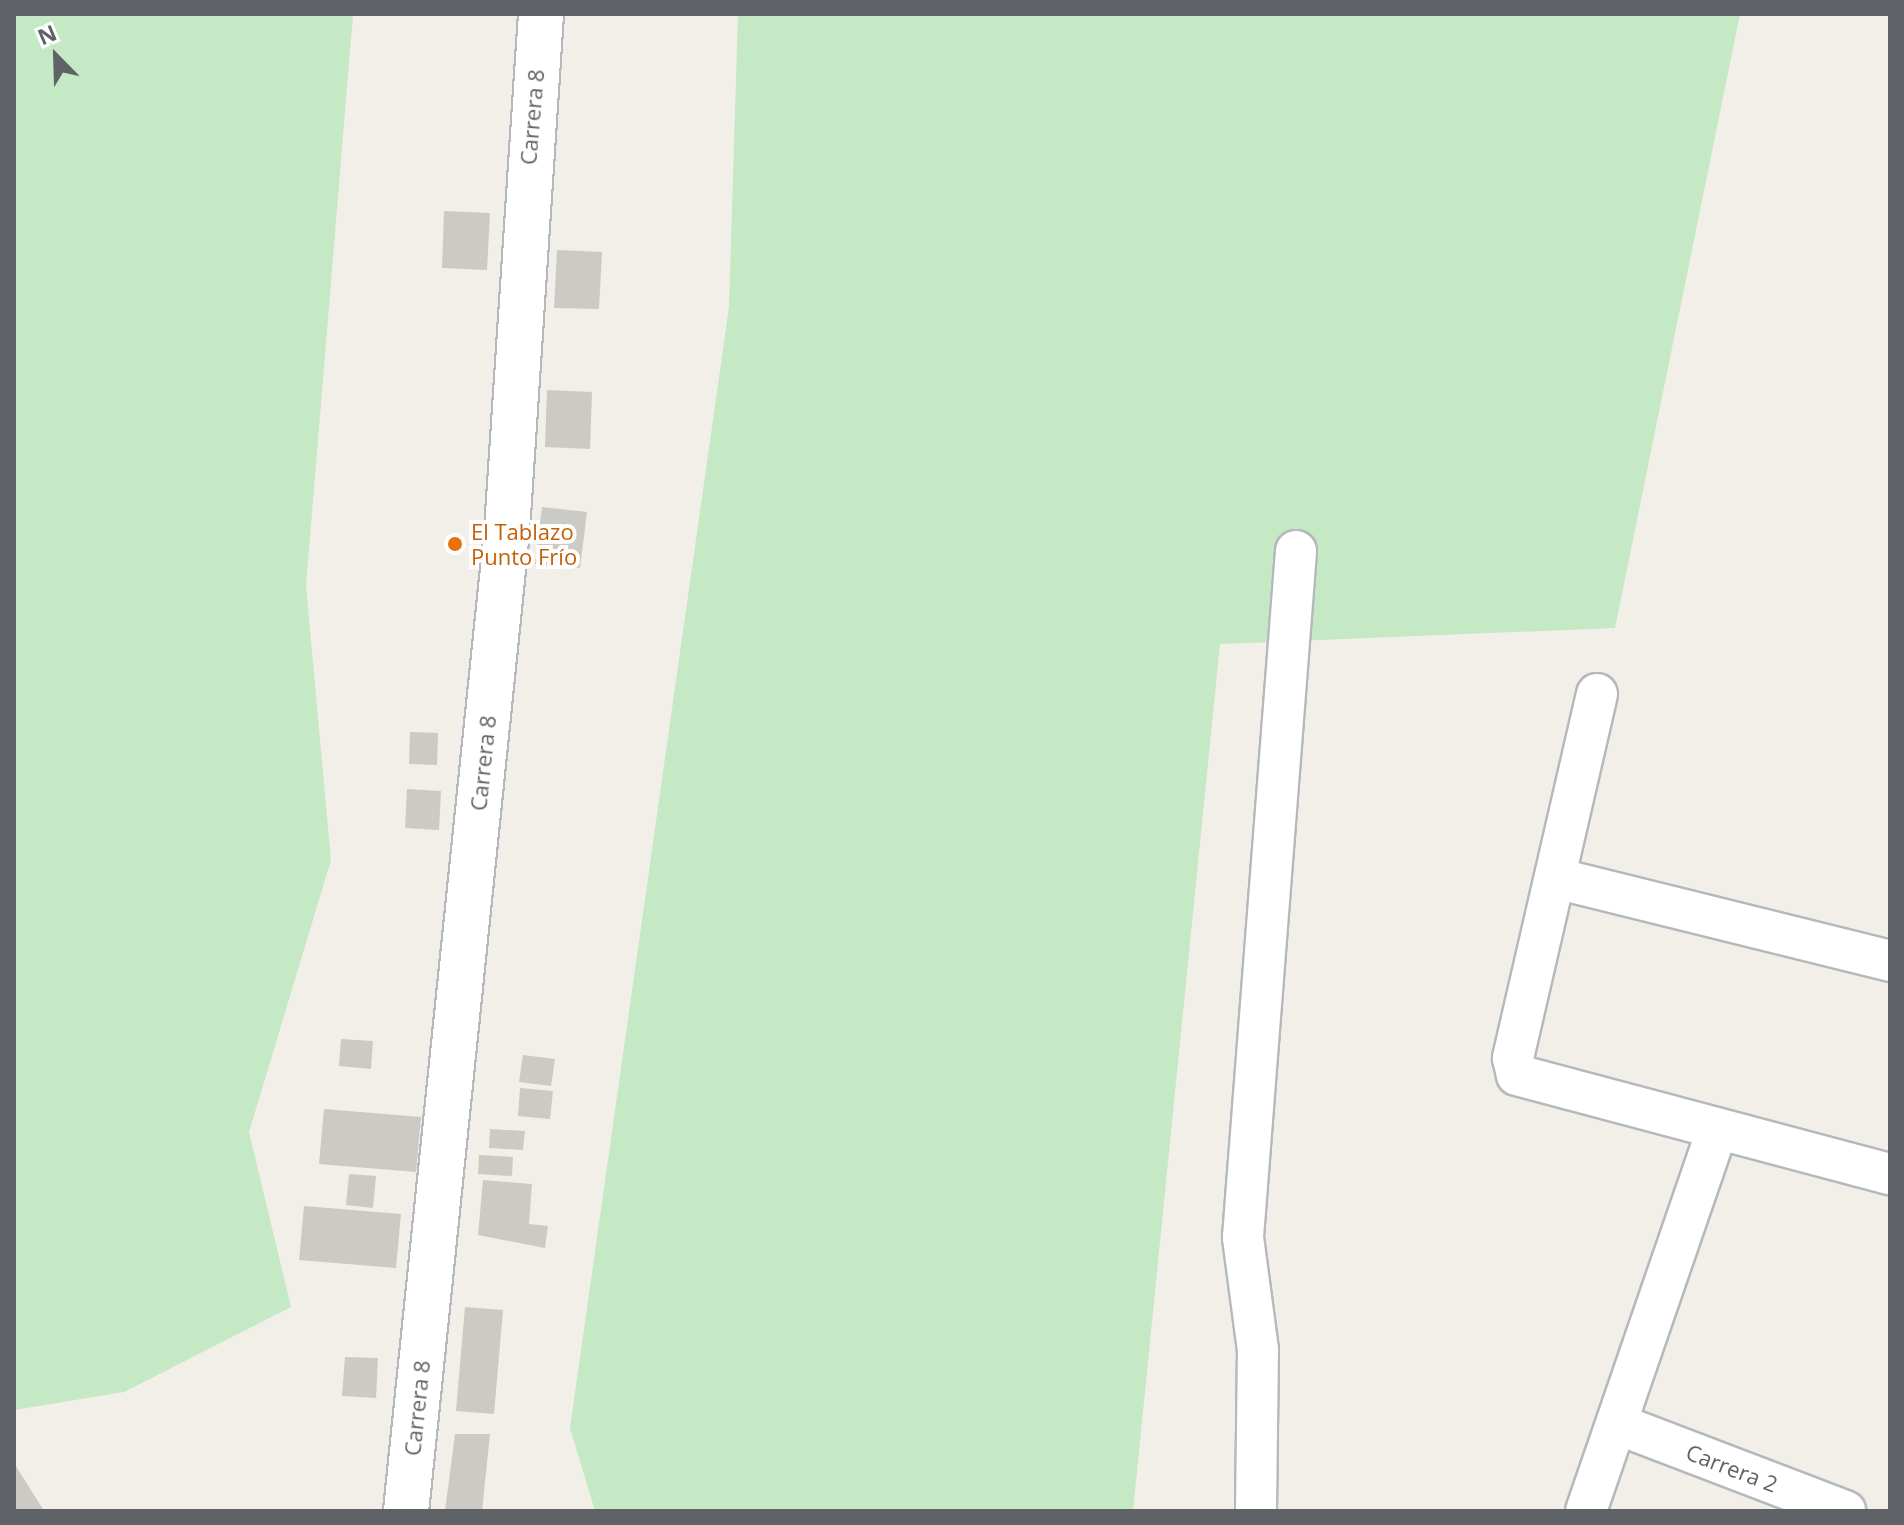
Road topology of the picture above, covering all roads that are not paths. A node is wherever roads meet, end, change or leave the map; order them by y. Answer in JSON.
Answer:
{"nodes":[{"id":1,"x":541,"y":14,"type":"edge"},
{"id":2,"x":1296,"y":551,"type":"dead end"},
{"id":3,"x":1597,"y":694,"type":"dead end"},
{"id":4,"x":1555,"y":878,"type":"junction"},
{"id":5,"x":1890,"y":961,"type":"edge"},
{"id":6,"x":1717,"y":1130,"type":"junction"},
{"id":7,"x":1890,"y":1174,"type":"edge"},
{"id":8,"x":1620,"y":1425,"type":"junction"},
{"id":9,"x":1796,"y":1502,"type":"edge"},
{"id":10,"x":406,"y":1511,"type":"edge"},
{"id":11,"x":1256,"y":1511,"type":"edge"},
{"id":12,"x":1586,"y":1511,"type":"edge"},
{"id":13,"x":1845,"y":1511,"type":"edge"}],
"edges":[{"from":1,"to":10,"type":"street","name":"Carrera 8"},
{"from":2,"to":11,"type":"street"},
{"from":3,"to":4,"type":"street"},
{"from":4,"to":5,"type":"street"},
{"from":4,"to":6,"type":"street"},
{"from":6,"to":7,"type":"street"},
{"from":6,"to":8,"type":"street"},
{"from":8,"to":9,"type":"street","name":"Carrera 2"},
{"from":8,"to":12,"type":"street"},
{"from":9,"to":13,"type":"street","name":"Carrera 2"}]}
